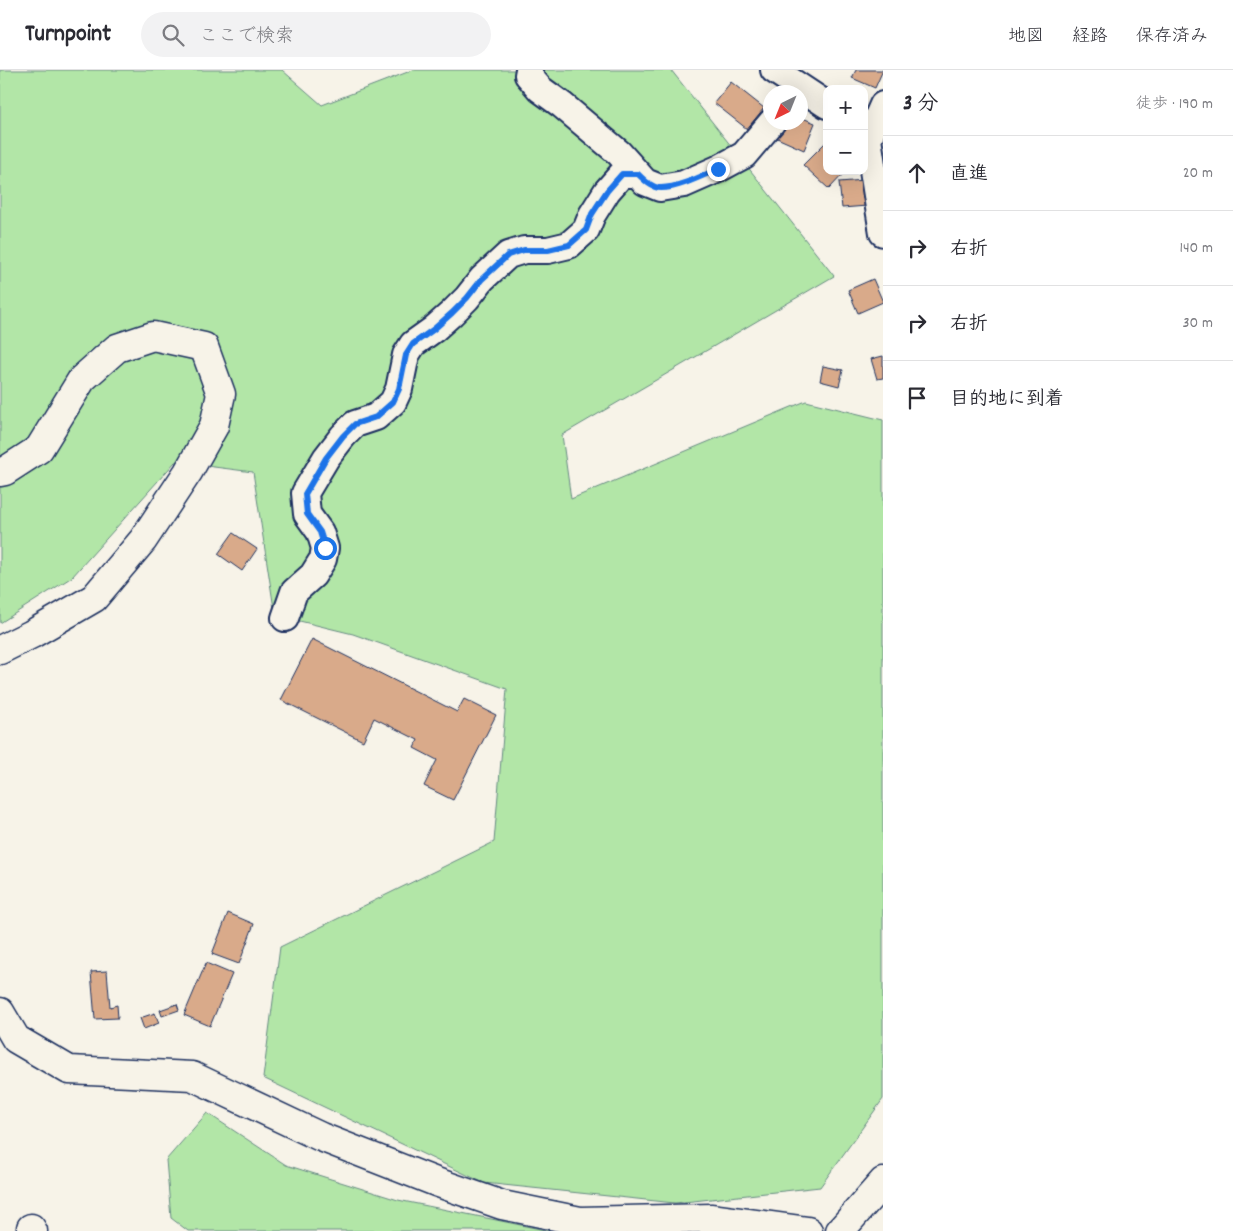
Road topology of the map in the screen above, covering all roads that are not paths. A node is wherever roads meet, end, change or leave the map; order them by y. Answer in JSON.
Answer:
{"nodes":[{"id":1,"x":529,"y":70,"type":"edge"},
{"id":2,"x":774,"y":70,"type":"edge"},
{"id":3,"x":792,"y":85,"type":"edge"},
{"id":4,"x":808,"y":95,"type":"edge"},
{"id":5,"x":823,"y":102,"type":"edge"},
{"id":6,"x":883,"y":105,"type":"edge"},
{"id":7,"x":765,"y":130,"type":"edge"},
{"id":8,"x":868,"y":133,"type":"edge"},
{"id":9,"x":868,"y":148,"type":"edge"},
{"id":10,"x":638,"y":174,"type":"junction"},
{"id":11,"x":883,"y":233,"type":"edge"},
{"id":12,"x":0,"y":472,"type":"edge"},
{"id":13,"x":285,"y":618,"type":"dead end"},
{"id":14,"x":0,"y":650,"type":"edge"},
{"id":15,"x":0,"y":1012,"type":"edge"},
{"id":16,"x":883,"y":1182,"type":"edge"},
{"id":17,"x":808,"y":1231,"type":"edge"},
{"id":18,"x":840,"y":1231,"type":"edge"}],
"edges":[{"from":1,"to":10,"type":"street"},
{"from":2,"to":3,"type":"street"},
{"from":4,"to":5,"type":"street"},
{"from":6,"to":8,"type":"street"},
{"from":7,"to":10,"type":"street"},
{"from":9,"to":11,"type":"street"},
{"from":10,"to":13,"type":"street"},
{"from":12,"to":14,"type":"street"},
{"from":15,"to":17,"type":"street"},
{"from":16,"to":18,"type":"street"}]}
